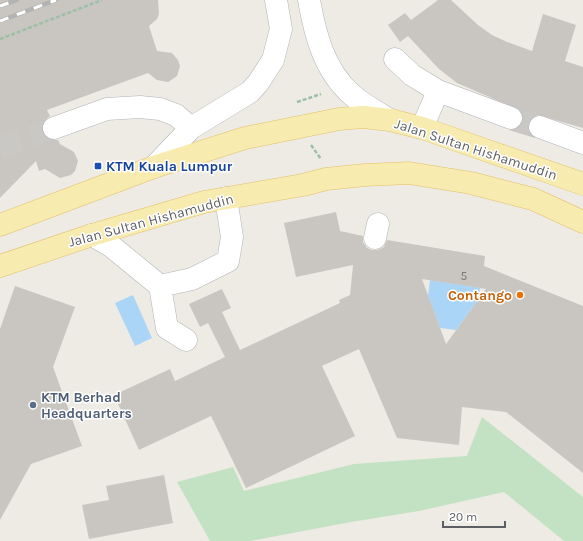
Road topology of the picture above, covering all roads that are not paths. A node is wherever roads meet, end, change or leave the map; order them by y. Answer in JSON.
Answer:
{"nodes":[{"id":1,"x":276,"y":0,"type":"edge"},
{"id":2,"x":309,"y":0,"type":"edge"},
{"id":3,"x":395,"y":59,"type":"dead end"},
{"id":4,"x":438,"y":90,"type":"junction"},
{"id":5,"x":511,"y":118,"type":"tunnel mouth"},
{"id":6,"x":390,"y":120,"type":"junction"},
{"id":7,"x":540,"y":127,"type":"tunnel mouth"},
{"id":8,"x":54,"y":128,"type":"tunnel mouth"},
{"id":9,"x":191,"y":128,"type":"junction"},
{"id":10,"x":422,"y":128,"type":"junction"},
{"id":11,"x":583,"y":143,"type":"edge"},
{"id":12,"x":154,"y":167,"type":"junction"},
{"id":13,"x":583,"y":184,"type":"edge"},
{"id":14,"x":226,"y":198,"type":"junction"},
{"id":15,"x":583,"y":222,"type":"edge"},
{"id":16,"x":0,"y":225,"type":"edge"},
{"id":17,"x":92,"y":235,"type":"junction"},
{"id":18,"x":0,"y":266,"type":"edge"},
{"id":19,"x":160,"y":286,"type":"junction"},
{"id":20,"x":186,"y":340,"type":"dead end"}],
"edges":[{"from":1,"to":9,"type":"street"},
{"from":2,"to":6,"type":"street"},
{"from":3,"to":4,"type":"street"},
{"from":4,"to":5,"type":"street"},
{"from":4,"to":10,"type":"street"},
{"from":6,"to":10,"type":"main road","name":"Jalan Sultan Hishamuddin"},
{"from":6,"to":12,"type":"main road","name":"Jalan Sultan Hishamuddin"},
{"from":7,"to":11,"type":"street"},
{"from":8,"to":9,"type":"street"},
{"from":9,"to":12,"type":"street"},
{"from":10,"to":13,"type":"main road","name":"Jalan Sultan Hishamuddin"},
{"from":12,"to":16,"type":"main road","name":"Jalan Sultan Hishamuddin"},
{"from":14,"to":15,"type":"main road","name":"Jalan Sultan Hishamuddin"},
{"from":14,"to":17,"type":"main road","name":"Jalan Sultan Hishamuddin"},
{"from":14,"to":19,"type":"street"},
{"from":17,"to":18,"type":"main road","name":"Jalan Sultan Hishamuddin"},
{"from":17,"to":19,"type":"street"},
{"from":19,"to":20,"type":"street"}]}
